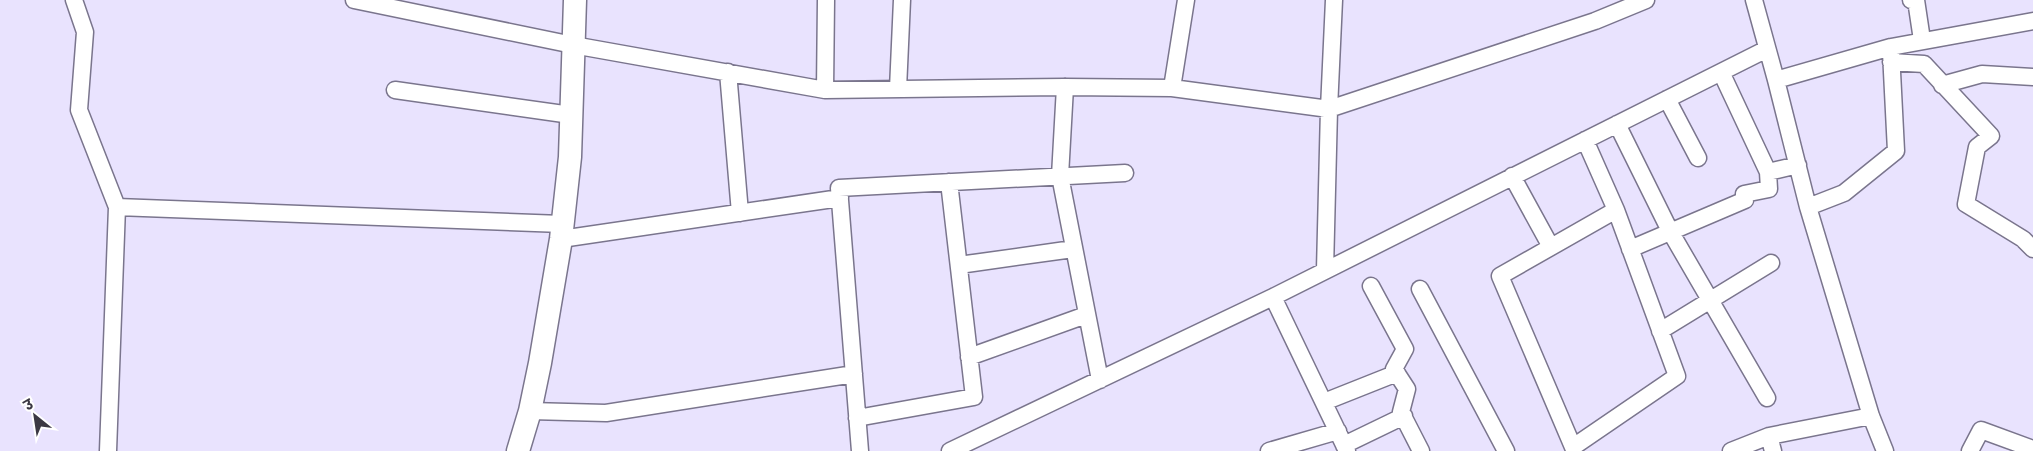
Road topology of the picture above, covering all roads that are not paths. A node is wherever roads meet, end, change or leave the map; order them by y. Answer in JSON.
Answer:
{"nodes":[{"id":1,"x":74,"y":0,"type":"edge"},
{"id":2,"x":354,"y":0,"type":"edge"},
{"id":3,"x":575,"y":0,"type":"edge"},
{"id":4,"x":826,"y":0,"type":"edge"},
{"id":5,"x":902,"y":0,"type":"edge"},
{"id":6,"x":1186,"y":0,"type":"edge"},
{"id":7,"x":1334,"y":0,"type":"edge"},
{"id":8,"x":1646,"y":0,"type":"edge"},
{"id":9,"x":1754,"y":0,"type":"edge"},
{"id":10,"x":1911,"y":0,"type":"edge"},
{"id":11,"x":2033,"y":22,"type":"edge"},
{"id":12,"x":1922,"y":40,"type":"junction"},
{"id":13,"x":573,"y":45,"type":"junction"},
{"id":14,"x":1767,"y":48,"type":"junction"},
{"id":15,"x":1891,"y":54,"type":"junction"},
{"id":16,"x":728,"y":72,"type":"junction"},
{"id":17,"x":1721,"y":72,"type":"junction"},
{"id":18,"x":2033,"y":78,"type":"edge"},
{"id":19,"x":1776,"y":80,"type":"junction"},
{"id":20,"x":1942,"y":84,"type":"junction"},
{"id":21,"x":1064,"y":87,"type":"junction"},
{"id":22,"x":1172,"y":88,"type":"junction"},
{"id":23,"x":898,"y":89,"type":"junction"},
{"id":24,"x":395,"y":90,"type":"dead end"},
{"id":25,"x":826,"y":90,"type":"junction"},
{"id":26,"x":1667,"y":98,"type":"junction"},
{"id":27,"x":1329,"y":109,"type":"junction"},
{"id":28,"x":571,"y":115,"type":"junction"},
{"id":29,"x":1617,"y":124,"type":"junction"},
{"id":30,"x":1584,"y":140,"type":"junction"},
{"id":31,"x":1698,"y":158,"type":"dead end"},
{"id":32,"x":1798,"y":165,"type":"junction"},
{"id":33,"x":1768,"y":172,"type":"junction"},
{"id":34,"x":1125,"y":173,"type":"dead end"},
{"id":35,"x":1060,"y":176,"type":"junction"},
{"id":36,"x":1512,"y":176,"type":"junction"},
{"id":37,"x":949,"y":182,"type":"junction"},
{"id":38,"x":840,"y":198,"type":"junction"},
{"id":39,"x":117,"y":207,"type":"junction"},
{"id":40,"x":1808,"y":208,"type":"junction"},
{"id":41,"x":1616,"y":210,"type":"junction"},
{"id":42,"x":740,"y":213,"type":"junction"},
{"id":43,"x":562,"y":231,"type":"junction"},
{"id":44,"x":1670,"y":232,"type":"junction"},
{"id":45,"x":1551,"y":247,"type":"junction"},
{"id":46,"x":1074,"y":249,"type":"junction"},
{"id":47,"x":1630,"y":249,"type":"junction"},
{"id":48,"x":2033,"y":249,"type":"edge"},
{"id":49,"x":1771,"y":263,"type":"dead end"},
{"id":50,"x":959,"y":265,"type":"junction"},
{"id":51,"x":1325,"y":270,"type":"junction"},
{"id":52,"x":1371,"y":286,"type":"dead end"},
{"id":53,"x":1420,"y":289,"type":"dead end"},
{"id":54,"x":1274,"y":297,"type":"junction"},
{"id":55,"x":1710,"y":300,"type":"junction"},
{"id":56,"x":1086,"y":315,"type":"junction"},
{"id":57,"x":1660,"y":331,"type":"junction"},
{"id":58,"x":970,"y":357,"type":"junction"},
{"id":59,"x":1397,"y":373,"type":"junction"},
{"id":60,"x":854,"y":374,"type":"junction"},
{"id":61,"x":1100,"y":380,"type":"junction"},
{"id":62,"x":1767,"y":398,"type":"dead end"},
{"id":63,"x":1324,"y":402,"type":"junction"},
{"id":64,"x":530,"y":411,"type":"junction"},
{"id":65,"x":1404,"y":416,"type":"junction"},
{"id":66,"x":1871,"y":416,"type":"junction"},
{"id":67,"x":857,"y":418,"type":"junction"},
{"id":68,"x":1343,"y":442,"type":"edge"},
{"id":69,"x":1771,"y":444,"type":"edge"},
{"id":70,"x":976,"y":445,"type":"edge"},
{"id":71,"x":2033,"y":449,"type":"edge"},
{"id":72,"x":108,"y":451,"type":"edge"},
{"id":73,"x":518,"y":451,"type":"edge"},
{"id":74,"x":860,"y":451,"type":"edge"},
{"id":75,"x":950,"y":451,"type":"edge"},
{"id":76,"x":1269,"y":451,"type":"edge"},
{"id":77,"x":1421,"y":451,"type":"edge"},
{"id":78,"x":1506,"y":451,"type":"edge"},
{"id":79,"x":1731,"y":451,"type":"edge"},
{"id":80,"x":1885,"y":451,"type":"edge"},
{"id":81,"x":1970,"y":451,"type":"edge"}],
"edges":[{"from":1,"to":39,"type":"street"},
{"from":2,"to":13,"type":"street"},
{"from":3,"to":13,"type":"main road"},
{"from":4,"to":25,"type":"street"},
{"from":5,"to":23,"type":"street"},
{"from":6,"to":22,"type":"street"},
{"from":7,"to":27,"type":"street"},
{"from":8,"to":27,"type":"street"},
{"from":9,"to":14,"type":"street"},
{"from":10,"to":12,"type":"street"},
{"from":11,"to":12,"type":"street"},
{"from":12,"to":15,"type":"street"},
{"from":13,"to":16,"type":"street"},
{"from":13,"to":28,"type":"main road"},
{"from":14,"to":17,"type":"street"},
{"from":14,"to":19,"type":"street"},
{"from":15,"to":19,"type":"street"},
{"from":15,"to":20,"type":"street"},
{"from":15,"to":40,"type":"street"},
{"from":16,"to":25,"type":"street"},
{"from":16,"to":42,"type":"street"},
{"from":17,"to":26,"type":"street"},
{"from":17,"to":33,"type":"street"},
{"from":18,"to":20,"type":"street"},
{"from":19,"to":32,"type":"street"},
{"from":20,"to":48,"type":"street"},
{"from":21,"to":22,"type":"street"},
{"from":21,"to":23,"type":"street"},
{"from":21,"to":35,"type":"street"},
{"from":22,"to":27,"type":"street"},
{"from":23,"to":25,"type":"street"},
{"from":24,"to":28,"type":"street"},
{"from":26,"to":29,"type":"street"},
{"from":26,"to":31,"type":"street"},
{"from":27,"to":51,"type":"street"},
{"from":28,"to":43,"type":"main road"},
{"from":29,"to":30,"type":"street"},
{"from":29,"to":44,"type":"street"},
{"from":30,"to":36,"type":"street"},
{"from":30,"to":41,"type":"street"},
{"from":32,"to":33,"type":"street"},
{"from":32,"to":40,"type":"street"},
{"from":33,"to":44,"type":"street"},
{"from":34,"to":35,"type":"street"},
{"from":35,"to":37,"type":"street"},
{"from":35,"to":46,"type":"street"},
{"from":36,"to":45,"type":"street"},
{"from":36,"to":51,"type":"street"},
{"from":37,"to":38,"type":"street"},
{"from":37,"to":50,"type":"street"},
{"from":38,"to":42,"type":"street"},
{"from":38,"to":60,"type":"street"},
{"from":39,"to":43,"type":"street"},
{"from":39,"to":72,"type":"street"},
{"from":40,"to":66,"type":"street"},
{"from":41,"to":45,"type":"street"},
{"from":41,"to":47,"type":"street"},
{"from":42,"to":43,"type":"street"},
{"from":43,"to":64,"type":"main road"},
{"from":44,"to":47,"type":"street"},
{"from":44,"to":55,"type":"street"},
{"from":45,"to":57,"type":"street"},
{"from":46,"to":50,"type":"street"},
{"from":46,"to":56,"type":"street"},
{"from":47,"to":57,"type":"street"},
{"from":49,"to":55,"type":"street"},
{"from":50,"to":58,"type":"street"},
{"from":51,"to":54,"type":"street"},
{"from":52,"to":59,"type":"street"},
{"from":53,"to":78,"type":"street"},
{"from":54,"to":61,"type":"street"},
{"from":54,"to":63,"type":"street"},
{"from":55,"to":57,"type":"street"},
{"from":55,"to":62,"type":"street"},
{"from":56,"to":58,"type":"street"},
{"from":56,"to":61,"type":"street"},
{"from":58,"to":67,"type":"street"},
{"from":59,"to":63,"type":"street"},
{"from":59,"to":65,"type":"street"},
{"from":60,"to":64,"type":"street"},
{"from":60,"to":67,"type":"street"},
{"from":61,"to":70,"type":"street"},
{"from":63,"to":68,"type":"street"},
{"from":64,"to":73,"type":"main road"},
{"from":65,"to":68,"type":"street"},
{"from":65,"to":77,"type":"street"},
{"from":66,"to":69,"type":"street"},
{"from":66,"to":80,"type":"street"},
{"from":67,"to":74,"type":"street"},
{"from":68,"to":76,"type":"street"},
{"from":69,"to":79,"type":"street"},
{"from":70,"to":75,"type":"street"},
{"from":71,"to":81,"type":"street"}]}
